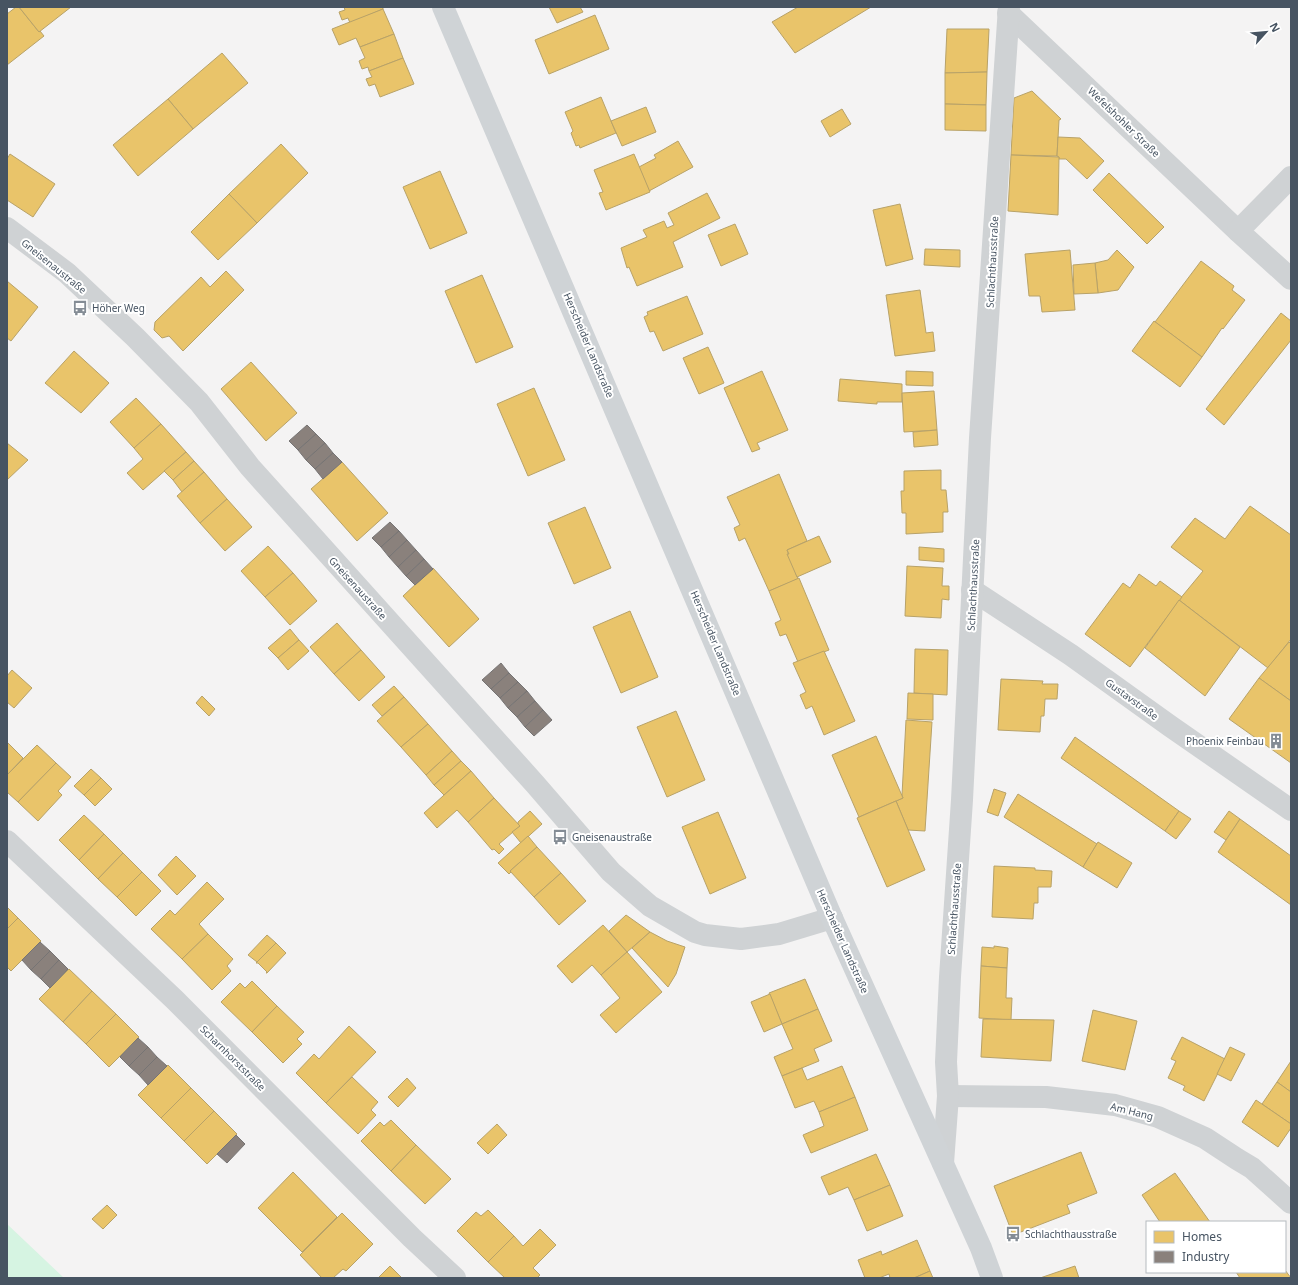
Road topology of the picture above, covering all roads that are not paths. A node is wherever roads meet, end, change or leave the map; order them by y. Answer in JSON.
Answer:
{"nodes":[{"id":1,"x":443,"y":7,"type":"edge"},
{"id":2,"x":1009,"y":10,"type":"edge"},
{"id":3,"x":1291,"y":177,"type":"edge"},
{"id":4,"x":7,"y":228,"type":"edge"},
{"id":5,"x":1238,"y":231,"type":"junction"},
{"id":6,"x":1291,"y":279,"type":"edge"},
{"id":7,"x":972,"y":590,"type":"junction"},
{"id":8,"x":1291,"y":810,"type":"edge"},
{"id":9,"x":7,"y":841,"type":"edge"},
{"id":10,"x":832,"y":918,"type":"junction"},
{"id":11,"x":948,"y":1096,"type":"junction"},
{"id":12,"x":943,"y":1164,"type":"junction"},
{"id":13,"x":1291,"y":1203,"type":"edge"},
{"id":14,"x":455,"y":1278,"type":"edge"},
{"id":15,"x":992,"y":1278,"type":"edge"}],
"edges":[{"from":1,"to":10,"type":"main road","name":"Herscheider Landstraße"},
{"from":2,"to":5,"type":"street","name":"Wefelshohler Straße"},
{"from":2,"to":7,"type":"street","name":"Schlachthausstraße"},
{"from":3,"to":5,"type":"street"},
{"from":4,"to":10,"type":"street","name":"Gneisenaustraße"},
{"from":5,"to":6,"type":"street","name":"Wefelshohler Straße"},
{"from":7,"to":8,"type":"street","name":"Gustavstraße"},
{"from":7,"to":11,"type":"street","name":"Schlachthausstraße"},
{"from":9,"to":14,"type":"street","name":"Scharnhorststraße"},
{"from":10,"to":12,"type":"main road","name":"Herscheider Landstraße"},
{"from":11,"to":12,"type":"street","name":"Schlachthausstraße"},
{"from":11,"to":13,"type":"street","name":"Am Hang"},
{"from":12,"to":15,"type":"main road","name":"Herscheider Landstraße"}]}
